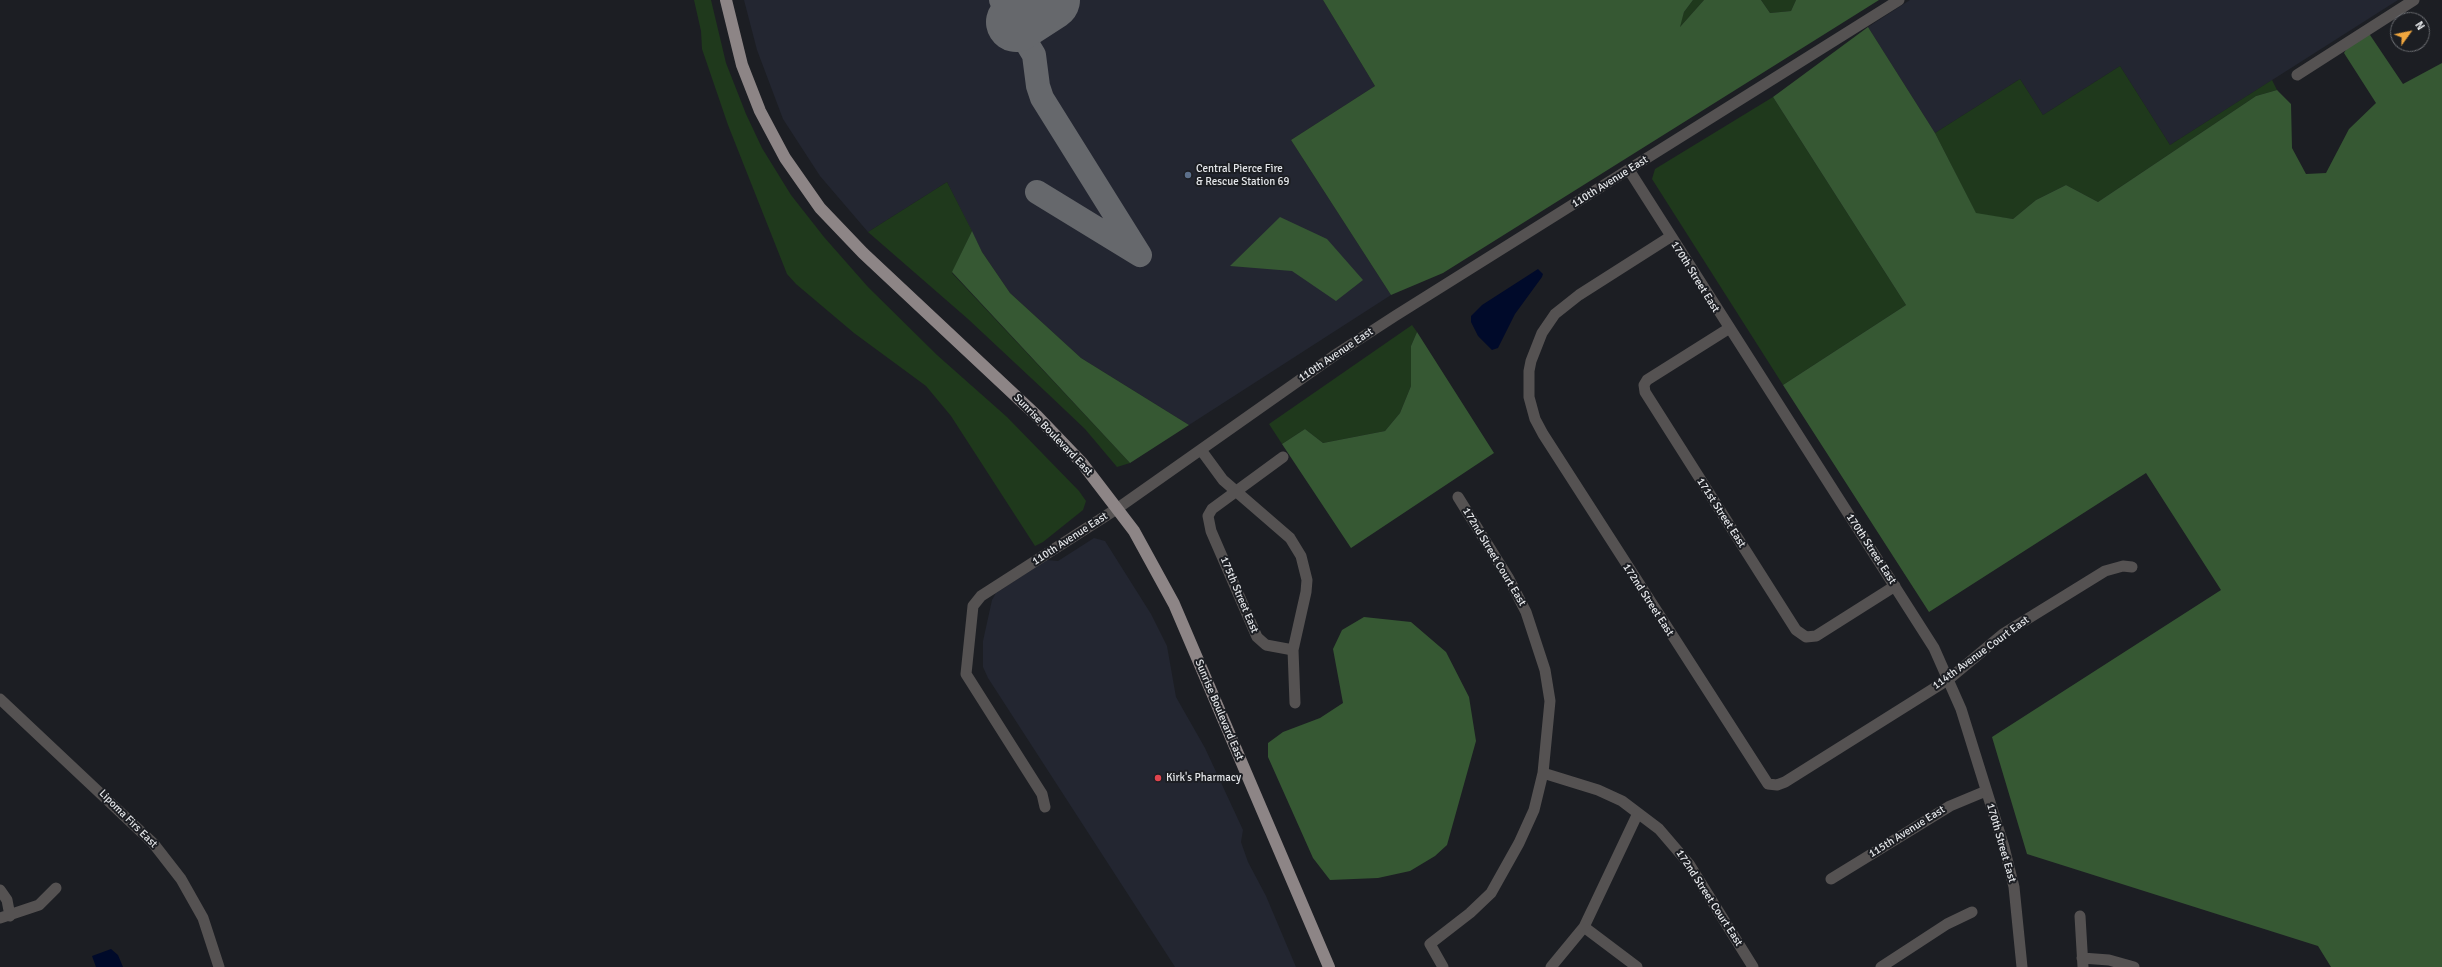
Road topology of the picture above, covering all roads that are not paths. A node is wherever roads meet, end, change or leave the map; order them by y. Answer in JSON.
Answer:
{"nodes":[{"id":1,"x":726,"y":0,"type":"edge"},
{"id":2,"x":1899,"y":0,"type":"edge"},
{"id":3,"x":2414,"y":0,"type":"edge"},
{"id":4,"x":2297,"y":75,"type":"dead end"},
{"id":5,"x":1629,"y":170,"type":"junction"},
{"id":6,"x":1670,"y":237,"type":"junction"},
{"id":7,"x":1728,"y":329,"type":"junction"},
{"id":8,"x":1200,"y":450,"type":"junction"},
{"id":9,"x":1284,"y":457,"type":"dead end"},
{"id":10,"x":1234,"y":492,"type":"junction"},
{"id":11,"x":1458,"y":497,"type":"dead end"},
{"id":12,"x":1118,"y":508,"type":"junction"},
{"id":13,"x":2132,"y":567,"type":"dead end"},
{"id":14,"x":1895,"y":586,"type":"junction"},
{"id":15,"x":1293,"y":650,"type":"junction"},
{"id":16,"x":1949,"y":678,"type":"junction"},
{"id":17,"x":0,"y":698,"type":"edge"},
{"id":18,"x":1295,"y":703,"type":"dead end"},
{"id":19,"x":1543,"y":773,"type":"junction"},
{"id":20,"x":1771,"y":786,"type":"joint"},
{"id":21,"x":1986,"y":791,"type":"junction"},
{"id":22,"x":1045,"y":807,"type":"dead end"},
{"id":23,"x":1638,"y":813,"type":"junction"},
{"id":24,"x":1832,"y":879,"type":"dead end"},
{"id":25,"x":56,"y":888,"type":"dead end"},
{"id":26,"x":0,"y":890,"type":"edge"},
{"id":27,"x":1972,"y":912,"type":"dead end"},
{"id":28,"x":2080,"y":916,"type":"dead end"},
{"id":29,"x":5,"y":917,"type":"edge"},
{"id":30,"x":1584,"y":927,"type":"junction"},
{"id":31,"x":2082,"y":963,"type":"edge"},
{"id":32,"x":219,"y":967,"type":"edge"},
{"id":33,"x":1329,"y":967,"type":"edge"},
{"id":34,"x":1443,"y":967,"type":"edge"},
{"id":35,"x":1551,"y":967,"type":"edge"},
{"id":36,"x":1637,"y":967,"type":"edge"},
{"id":37,"x":1753,"y":967,"type":"edge"},
{"id":38,"x":1881,"y":967,"type":"edge"},
{"id":39,"x":2022,"y":967,"type":"edge"},
{"id":40,"x":2134,"y":967,"type":"edge"}],
"edges":[{"from":1,"to":12,"type":"main road","name":"Sunrise Boulevard East"},
{"from":2,"to":5,"type":"street","name":"110th Avenue East"},
{"from":3,"to":4,"type":"street"},
{"from":5,"to":6,"type":"street","name":"170th Street East"},
{"from":5,"to":8,"type":"street","name":"110th Avenue East"},
{"from":6,"to":7,"type":"street","name":"170th Street East"},
{"from":6,"to":20,"type":"street","name":"172nd Street East"},
{"from":7,"to":14,"type":"street","name":"170th Street East"},
{"from":7,"to":14,"type":"street","name":"171st Street East"},
{"from":8,"to":10,"type":"street"},
{"from":8,"to":12,"type":"street","name":"110th Avenue East"},
{"from":9,"to":10,"type":"street"},
{"from":10,"to":15,"type":"street"},
{"from":10,"to":15,"type":"street","name":"175th Street East"},
{"from":11,"to":19,"type":"street","name":"172nd Street Court East"},
{"from":12,"to":22,"type":"street","name":"110th Avenue East"},
{"from":12,"to":33,"type":"main road","name":"Sunrise Boulevard East"},
{"from":13,"to":16,"type":"street","name":"114th Avenue Court East"},
{"from":14,"to":16,"type":"street","name":"170th Street East"},
{"from":15,"to":18,"type":"street"},
{"from":16,"to":20,"type":"street","name":"114th Avenue Court East"},
{"from":16,"to":21,"type":"street","name":"170th Street East"},
{"from":17,"to":32,"type":"street","name":"Lipoma Firs East"},
{"from":19,"to":23,"type":"street","name":"172nd Street Court East"},
{"from":19,"to":34,"type":"street"},
{"from":21,"to":24,"type":"street","name":"115th Avenue East"},
{"from":21,"to":39,"type":"street","name":"170th Street East"},
{"from":23,"to":30,"type":"street"},
{"from":23,"to":37,"type":"street","name":"172nd Street Court East"},
{"from":25,"to":29,"type":"street"},
{"from":26,"to":29,"type":"street"},
{"from":27,"to":38,"type":"street"},
{"from":28,"to":31,"type":"street"},
{"from":30,"to":35,"type":"street"},
{"from":30,"to":36,"type":"street"},
{"from":31,"to":40,"type":"street"}]}
